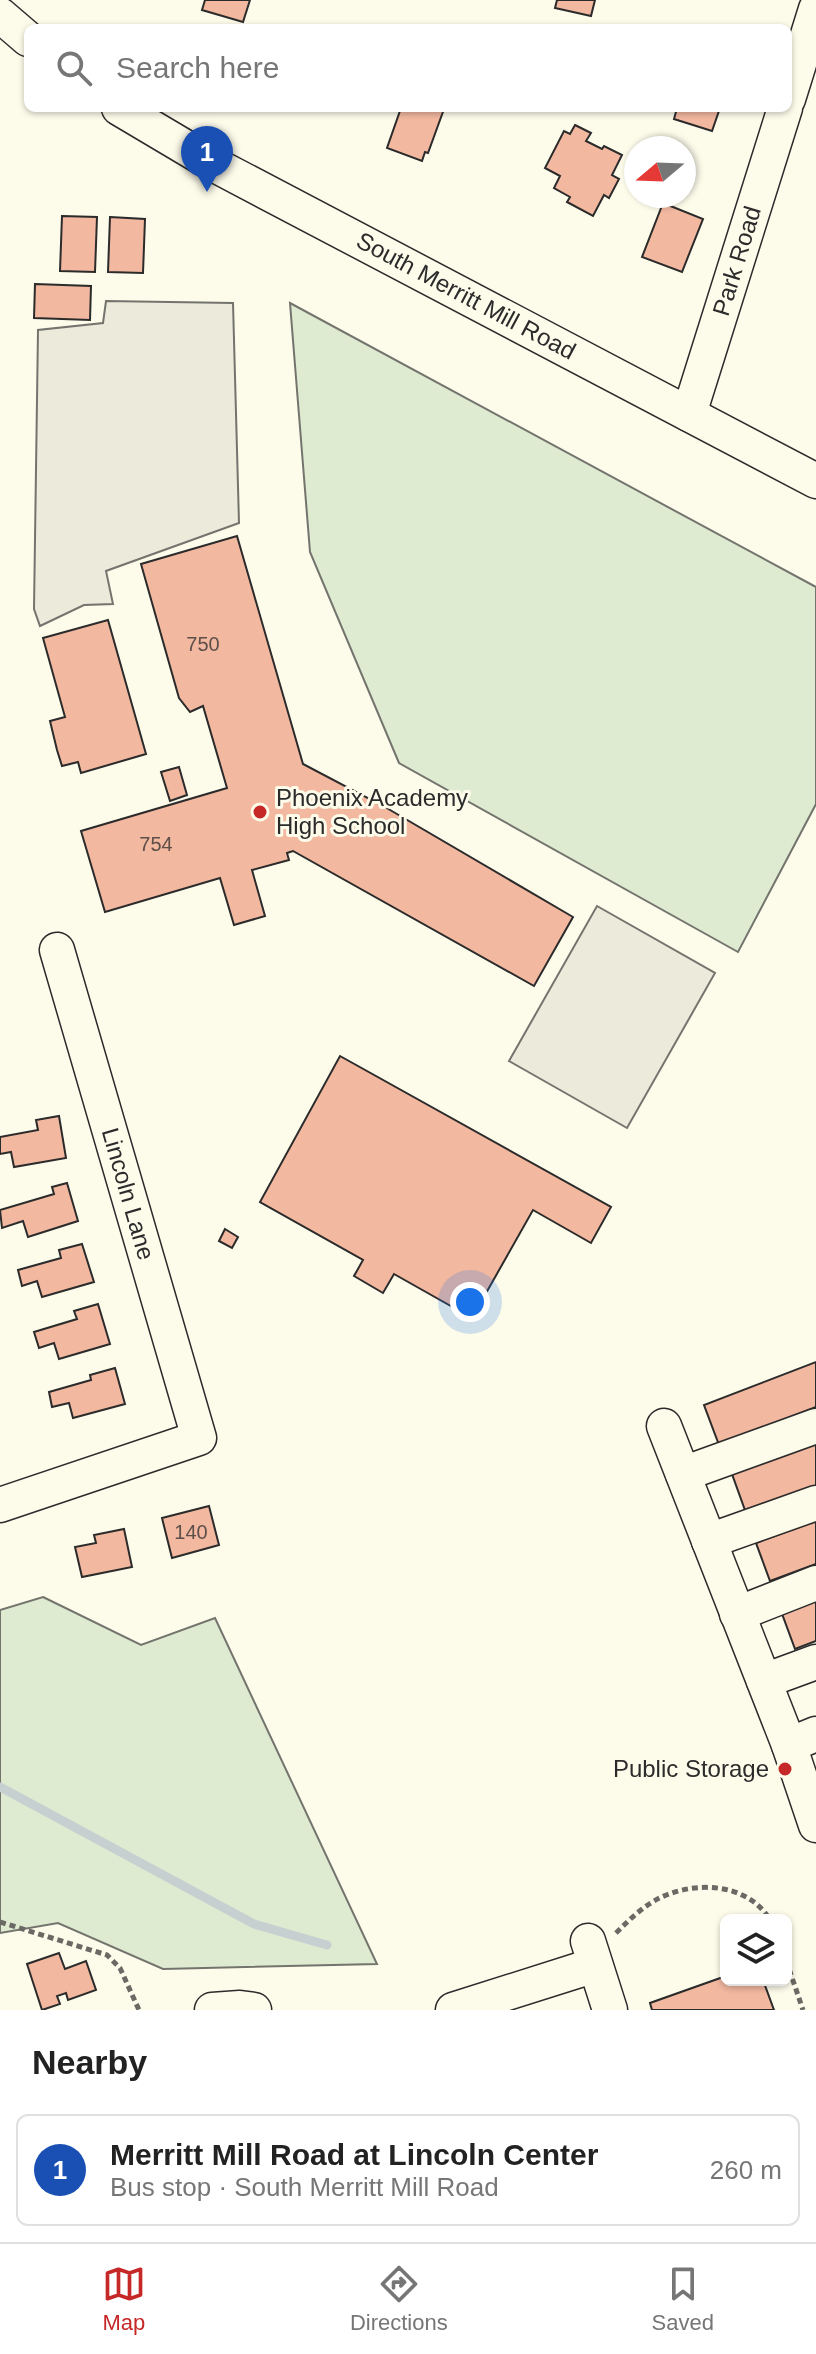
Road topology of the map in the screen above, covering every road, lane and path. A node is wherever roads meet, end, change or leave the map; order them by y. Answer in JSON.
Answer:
{"nodes":[{"id":1,"x":816,"y":9,"type":"edge"},
{"id":2,"x":0,"y":15,"type":"edge"},
{"id":3,"x":24,"y":36,"type":"edge"},
{"id":4,"x":792,"y":86,"type":"edge"},
{"id":5,"x":126,"y":112,"type":"edge"},
{"id":6,"x":784,"y":112,"type":"edge"},
{"id":7,"x":689,"y":414,"type":"junction"},
{"id":8,"x":816,"y":481,"type":"edge"},
{"id":9,"x":57,"y":950,"type":"dead end"},
{"id":10,"x":664,"y":1426,"type":"dead end"},
{"id":11,"x":816,"y":1426,"type":"edge"},
{"id":12,"x":683,"y":1474,"type":"junction"},
{"id":13,"x":816,"y":1503,"type":"edge"},
{"id":14,"x":0,"y":1505,"type":"edge"},
{"id":15,"x":709,"y":1541,"type":"junction"},
{"id":16,"x":816,"y":1583,"type":"edge"},
{"id":17,"x":737,"y":1614,"type":"junction"},
{"id":18,"x":816,"y":1662,"type":"edge"},
{"id":19,"x":764,"y":1681,"type":"junction"},
{"id":20,"x":802,"y":1740,"type":"edge"},
{"id":21,"x":816,"y":1825,"type":"edge"},
{"id":22,"x":0,"y":1922,"type":"edge"},
{"id":23,"x":792,"y":1978,"type":"edge"},
{"id":24,"x":139,"y":2010,"type":"edge"},
{"id":25,"x":212,"y":2010,"type":"edge"},
{"id":26,"x":254,"y":2010,"type":"edge"},
{"id":27,"x":453,"y":2010,"type":"edge"},
{"id":28,"x":610,"y":2010,"type":"edge"},
{"id":29,"x":803,"y":2010,"type":"edge"}],
"edges":[{"from":1,"to":4,"type":"street"},
{"from":2,"to":3,"type":"street"},
{"from":5,"to":7,"type":"street","name":"South Merritt Mill Road"},
{"from":6,"to":7,"type":"street","name":"Park Road"},
{"from":7,"to":8,"type":"street","name":"South Merritt Mill Road"},
{"from":9,"to":14,"type":"street","name":"Lincoln Lane"},
{"from":10,"to":12,"type":"street"},
{"from":11,"to":12,"type":"street"},
{"from":12,"to":15,"type":"street"},
{"from":13,"to":15,"type":"street"},
{"from":15,"to":17,"type":"street"},
{"from":16,"to":17,"type":"street"},
{"from":17,"to":19,"type":"street"},
{"from":18,"to":19,"type":"street"},
{"from":19,"to":20,"type":"street"},
{"from":20,"to":21,"type":"street"},
{"from":22,"to":24,"type":"path"},
{"from":23,"to":29,"type":"path"},
{"from":25,"to":26,"type":"street"},
{"from":27,"to":28,"type":"street"}]}
